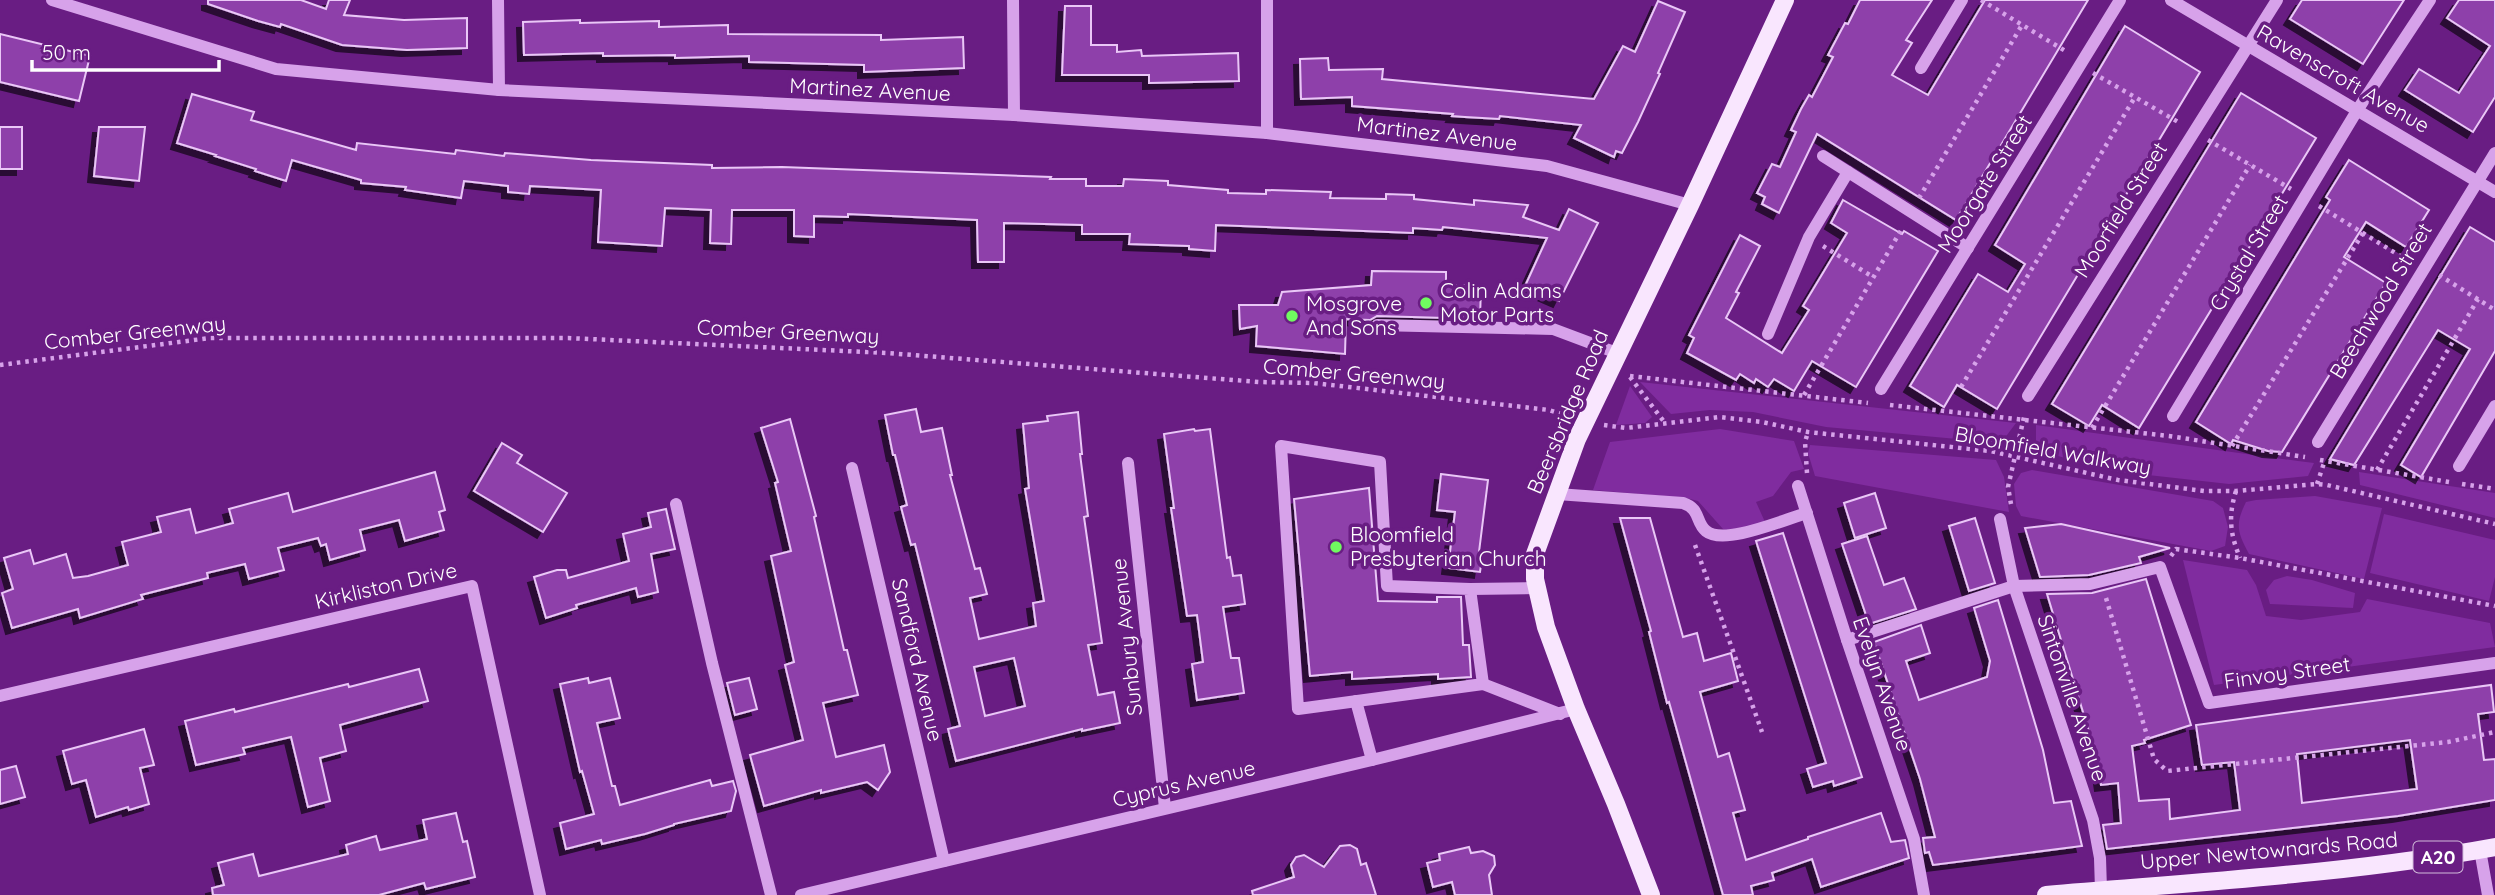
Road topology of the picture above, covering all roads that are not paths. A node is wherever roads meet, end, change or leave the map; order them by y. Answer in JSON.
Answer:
{"nodes":[{"id":1,"x":52,"y":0,"type":"edge"},
{"id":2,"x":498,"y":0,"type":"edge"},
{"id":3,"x":1013,"y":0,"type":"edge"},
{"id":4,"x":1267,"y":0,"type":"edge"},
{"id":5,"x":1785,"y":0,"type":"edge"},
{"id":6,"x":1962,"y":0,"type":"edge"},
{"id":7,"x":2120,"y":0,"type":"edge"},
{"id":8,"x":2171,"y":0,"type":"edge"},
{"id":9,"x":2277,"y":0,"type":"edge"},
{"id":10,"x":2430,"y":0,"type":"edge"},
{"id":11,"x":2247,"y":45,"type":"junction"},
{"id":12,"x":1922,"y":68,"type":"dead end"},
{"id":13,"x":499,"y":90,"type":"junction"},
{"id":14,"x":2358,"y":109,"type":"junction"},
{"id":15,"x":1014,"y":115,"type":"junction"},
{"id":16,"x":1268,"y":133,"type":"junction"},
{"id":17,"x":2495,"y":153,"type":"edge"},
{"id":18,"x":1823,"y":156,"type":"dead end"},
{"id":19,"x":1848,"y":172,"type":"junction"},
{"id":20,"x":2477,"y":181,"type":"junction"},
{"id":21,"x":2495,"y":192,"type":"edge"},
{"id":22,"x":1690,"y":205,"type":"junction"},
{"id":23,"x":1968,"y":248,"type":"junction"},
{"id":24,"x":1377,"y":326,"type":"dead end"},
{"id":25,"x":1768,"y":334,"type":"dead end"},
{"id":26,"x":1617,"y":353,"type":"junction"},
{"id":27,"x":1881,"y":389,"type":"dead end"},
{"id":28,"x":2028,"y":396,"type":"road end"},
{"id":29,"x":2495,"y":406,"type":"edge"},
{"id":30,"x":2173,"y":416,"type":"dead end"},
{"id":31,"x":2318,"y":442,"type":"road end"},
{"id":32,"x":1128,"y":463,"type":"dead end"},
{"id":33,"x":2459,"y":466,"type":"dead end"},
{"id":34,"x":852,"y":468,"type":"dead end"},
{"id":35,"x":1798,"y":486,"type":"road end"},
{"id":36,"x":1557,"y":494,"type":"junction"},
{"id":37,"x":676,"y":504,"type":"dead end"},
{"id":38,"x":1807,"y":513,"type":"junction"},
{"id":39,"x":2000,"y":519,"type":"road end"},
{"id":40,"x":2014,"y":586,"type":"junction"},
{"id":41,"x":1537,"y":588,"type":"junction"},
{"id":42,"x":1470,"y":589,"type":"junction"},
{"id":43,"x":1847,"y":640,"type":"junction"},
{"id":44,"x":2495,"y":663,"type":"edge"},
{"id":45,"x":1483,"y":684,"type":"junction"},
{"id":46,"x":0,"y":696,"type":"edge"},
{"id":47,"x":1356,"y":701,"type":"junction"},
{"id":48,"x":1568,"y":711,"type":"junction"},
{"id":49,"x":1372,"y":761,"type":"junction"},
{"id":50,"x":1165,"y":808,"type":"junction"},
{"id":51,"x":2487,"y":848,"type":"edge"},
{"id":52,"x":944,"y":861,"type":"junction"},
{"id":53,"x":2101,"y":890,"type":"junction"},
{"id":54,"x":540,"y":895,"type":"edge"},
{"id":55,"x":771,"y":895,"type":"edge"},
{"id":56,"x":801,"y":895,"type":"edge"},
{"id":57,"x":1651,"y":895,"type":"edge"},
{"id":58,"x":1924,"y":895,"type":"edge"},
{"id":59,"x":2046,"y":895,"type":"edge"},
{"id":60,"x":2488,"y":895,"type":"edge"}],
"edges":[{"from":1,"to":13,"type":"street","name":"Martinez Avenue"},
{"from":2,"to":13,"type":"street"},
{"from":3,"to":15,"type":"street"},
{"from":4,"to":16,"type":"street"},
{"from":5,"to":22,"type":"main road","name":"Beersbridge Road"},
{"from":6,"to":12,"type":"street"},
{"from":7,"to":23,"type":"street","name":"Moorgate Street"},
{"from":8,"to":11,"type":"street","name":"Ravenscroft Avenue"},
{"from":9,"to":11,"type":"street","name":"Moorfield Street"},
{"from":10,"to":14,"type":"street","name":"Crystal Street"},
{"from":11,"to":14,"type":"street","name":"Ravenscroft Avenue"},
{"from":11,"to":28,"type":"street","name":"Moorfield Street"},
{"from":13,"to":15,"type":"street","name":"Martinez Avenue"},
{"from":14,"to":20,"type":"street","name":"Ravenscroft Avenue"},
{"from":14,"to":30,"type":"street","name":"Crystal Street"},
{"from":15,"to":16,"type":"street","name":"Martinez Avenue"},
{"from":16,"to":22,"type":"street","name":"Martinez Avenue"},
{"from":17,"to":20,"type":"street","name":"Beechwood Street"},
{"from":18,"to":19,"type":"street"},
{"from":19,"to":23,"type":"street"},
{"from":19,"to":25,"type":"street"},
{"from":20,"to":21,"type":"street","name":"Ravenscroft Avenue"},
{"from":20,"to":31,"type":"street","name":"Beechwood Street"},
{"from":22,"to":26,"type":"main road","name":"Beersbridge Road"},
{"from":23,"to":27,"type":"street","name":"Moorgate Street"},
{"from":24,"to":26,"type":"street"},
{"from":26,"to":36,"type":"main road","name":"Beersbridge Road"},
{"from":29,"to":33,"type":"street"},
{"from":32,"to":50,"type":"street","name":"Sunbury Avenue"},
{"from":34,"to":52,"type":"street","name":"Sandford Avenue"},
{"from":35,"to":38,"type":"street","name":"Evelyn Avenue"},
{"from":36,"to":38,"type":"street"},
{"from":36,"to":41,"type":"main road","name":"Beersbridge Road"},
{"from":37,"to":55,"type":"street"},
{"from":38,"to":43,"type":"street","name":"Evelyn Avenue"},
{"from":39,"to":40,"type":"street","name":"Sintonville Avenue"},
{"from":40,"to":43,"type":"street"},
{"from":40,"to":44,"type":"street","name":"Finvoy Street"},
{"from":40,"to":53,"type":"street","name":"Sintonville Avenue"},
{"from":41,"to":42,"type":"street"},
{"from":41,"to":48,"type":"main road","name":"Beersbridge Road"},
{"from":42,"to":45,"type":"street"},
{"from":42,"to":47,"type":"street"},
{"from":43,"to":58,"type":"street","name":"Evelyn Avenue"},
{"from":45,"to":47,"type":"street"},
{"from":45,"to":48,"type":"street"},
{"from":46,"to":54,"type":"street","name":"Kirkliston Drive"},
{"from":47,"to":49,"type":"street"},
{"from":48,"to":49,"type":"street","name":"Cyprus Avenue"},
{"from":48,"to":57,"type":"main road","name":"Beersbridge Road"},
{"from":49,"to":50,"type":"street","name":"Cyprus Avenue"},
{"from":50,"to":52,"type":"street","name":"Cyprus Avenue"},
{"from":51,"to":53,"type":"main road","name":"Upper Newtownards Road","number":"A20"},
{"from":51,"to":60,"type":"street"},
{"from":52,"to":56,"type":"street","name":"Cyprus Avenue"},
{"from":53,"to":59,"type":"main road","name":"Upper Newtownards Road","number":"A20"}]}
